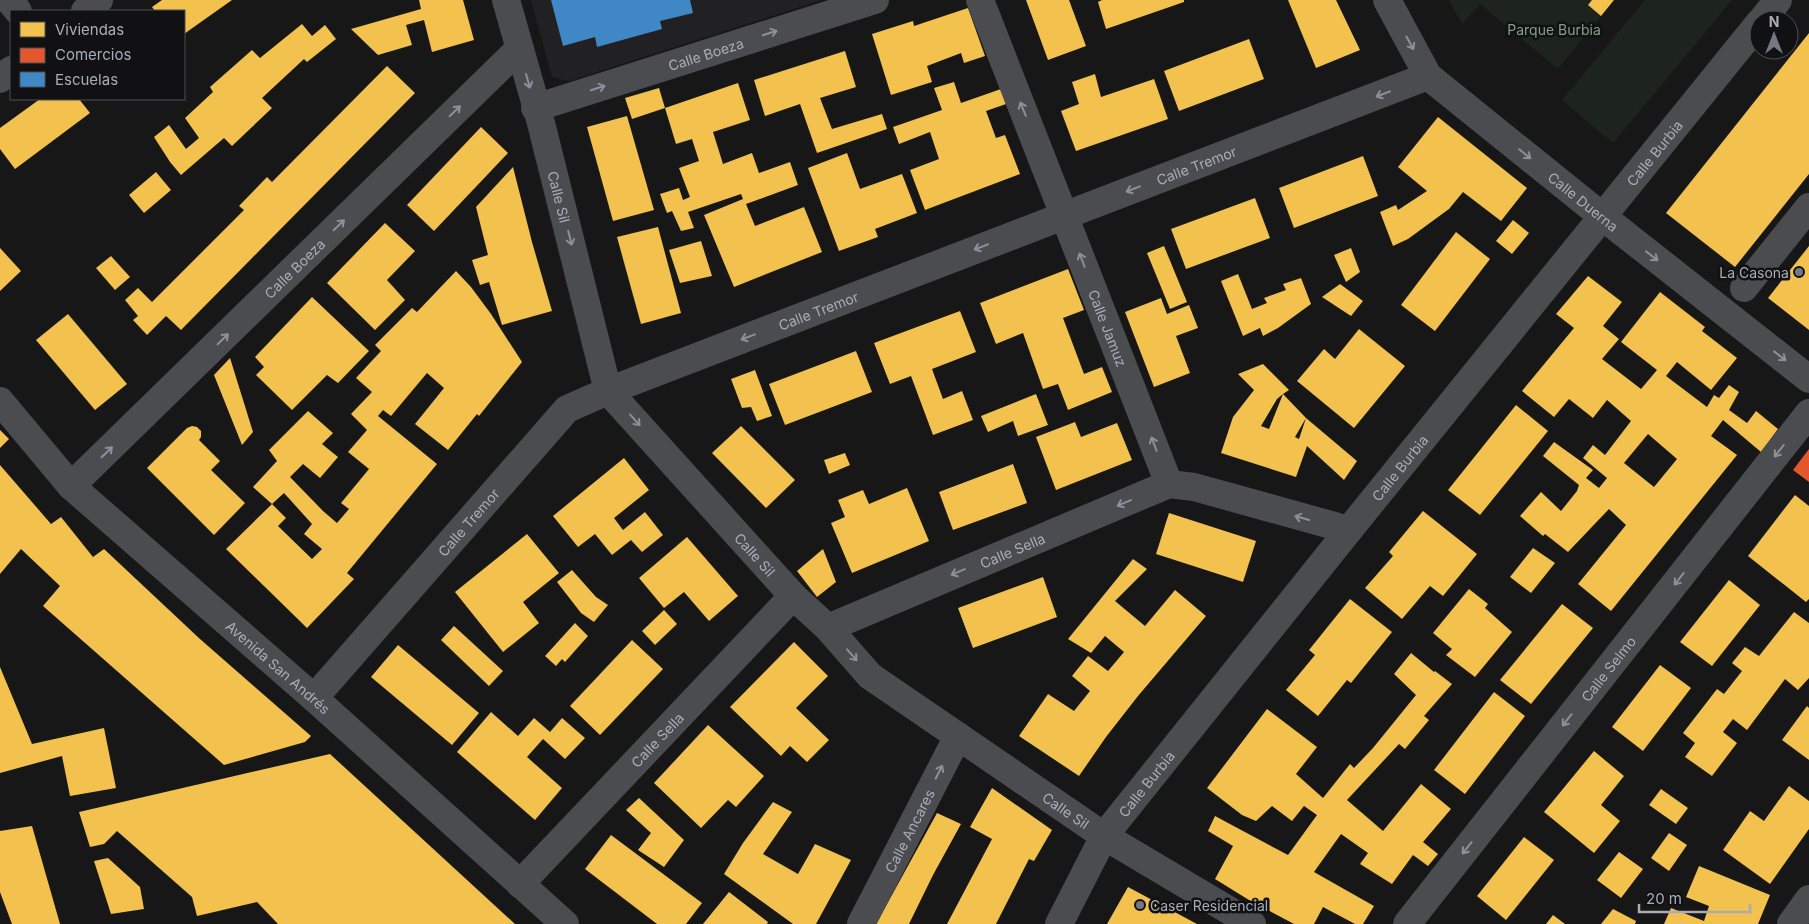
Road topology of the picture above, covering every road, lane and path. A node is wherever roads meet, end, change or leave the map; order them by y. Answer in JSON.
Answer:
{"nodes":[{"id":1,"x":9,"y":0,"type":"edge"},
{"id":2,"x":99,"y":0,"type":"edge"},
{"id":3,"x":506,"y":0,"type":"edge"},
{"id":4,"x":875,"y":0,"type":"edge"},
{"id":5,"x":980,"y":0,"type":"edge"},
{"id":6,"x":1387,"y":0,"type":"edge"},
{"id":7,"x":1778,"y":0,"type":"edge"},
{"id":8,"x":17,"y":10,"type":"edge"},
{"id":9,"x":85,"y":10,"type":"edge"},
{"id":10,"x":1770,"y":10,"type":"edge"},
{"id":11,"x":1749,"y":35,"type":"edge"},
{"id":12,"x":519,"y":49,"type":"junction"},
{"id":13,"x":10,"y":71,"type":"edge"},
{"id":14,"x":1428,"y":76,"type":"junction"},
{"id":15,"x":0,"y":79,"type":"edge"},
{"id":16,"x":535,"y":108,"type":"junction"},
{"id":17,"x":1809,"y":207,"type":"edge"},
{"id":18,"x":1065,"y":215,"type":"junction"},
{"id":19,"x":1603,"y":217,"type":"junction"},
{"id":20,"x":1744,"y":288,"type":"dead end"},
{"id":21,"x":1809,"y":379,"type":"edge"},
{"id":22,"x":608,"y":391,"type":"junction"},
{"id":23,"x":0,"y":402,"type":"edge"},
{"id":24,"x":1809,"y":413,"type":"edge"},
{"id":25,"x":1169,"y":484,"type":"junction"},
{"id":26,"x":72,"y":486,"type":"junction"},
{"id":27,"x":1349,"y":530,"type":"junction"},
{"id":28,"x":793,"y":596,"type":"junction"},
{"id":29,"x":828,"y":628,"type":"junction"},
{"id":30,"x":314,"y":698,"type":"junction"},
{"id":31,"x":958,"y":736,"type":"junction"},
{"id":32,"x":1104,"y":836,"type":"junction"},
{"id":33,"x":520,"y":884,"type":"junction"},
{"id":34,"x":1809,"y":899,"type":"edge"},
{"id":35,"x":565,"y":924,"type":"edge"},
{"id":36,"x":860,"y":924,"type":"edge"},
{"id":37,"x":1059,"y":924,"type":"edge"},
{"id":38,"x":1252,"y":924,"type":"edge"},
{"id":39,"x":1407,"y":924,"type":"edge"},
{"id":40,"x":1791,"y":924,"type":"edge"}],
"edges":[{"from":1,"to":8,"type":"street"},
{"from":2,"to":9,"type":"street"},
{"from":3,"to":12,"type":"street","name":"Calle Sil"},
{"from":16,"to":4,"type":"street","name":"Calle Boeza","one_way":true},
{"from":18,"to":5,"type":"street","name":"Calle Jamuz","one_way":true},
{"from":6,"to":14,"type":"street","name":"Calle Duerna","one_way":true},
{"from":7,"to":10,"type":"street"},
{"from":11,"to":19,"type":"street","name":"Calle Burbia"},
{"from":12,"to":16,"type":"street","name":"Calle Sil","one_way":true},
{"from":26,"to":12,"type":"street","name":"Calle Boeza","one_way":true},
{"from":13,"to":15,"type":"street"},
{"from":14,"to":18,"type":"street","name":"Calle Tremor","one_way":true},
{"from":14,"to":19,"type":"street","name":"Calle Duerna","one_way":true},
{"from":16,"to":22,"type":"street","name":"Calle Sil","one_way":true},
{"from":17,"to":20,"type":"street"},
{"from":18,"to":22,"type":"street","name":"Calle Tremor","one_way":true},
{"from":25,"to":18,"type":"street","name":"Calle Jamuz","one_way":true},
{"from":19,"to":21,"type":"street","name":"Calle Duerna","one_way":true},
{"from":19,"to":27,"type":"street","name":"Calle Burbia"},
{"from":22,"to":28,"type":"street","name":"Calle Sil","one_way":true},
{"from":22,"to":30,"type":"street","name":"Calle Tremor"},
{"from":23,"to":26,"type":"street","name":"Avenida San Andrés"},
{"from":24,"to":39,"type":"street","name":"Calle Selmo","one_way":true},
{"from":27,"to":25,"type":"street","one_way":true},
{"from":25,"to":29,"type":"street","name":"Calle Sella","one_way":true},
{"from":26,"to":30,"type":"street","name":"Avenida San Andrés"},
{"from":27,"to":32,"type":"street","name":"Calle Burbia"},
{"from":28,"to":29,"type":"street","name":"Calle Sil"},
{"from":28,"to":33,"type":"street","name":"Calle Sella"},
{"from":29,"to":31,"type":"street","name":"Calle Sil","one_way":true},
{"from":30,"to":33,"type":"street","name":"Avenida San Andrés"},
{"from":31,"to":32,"type":"street","name":"Calle Sil"},
{"from":36,"to":31,"type":"street","name":"Calle Ancares","one_way":true},
{"from":32,"to":37,"type":"street","name":"Calle Burbia"},
{"from":32,"to":38,"type":"street","name":"Calle Sil"},
{"from":33,"to":35,"type":"street","name":"Avenida San Andrés"},
{"from":34,"to":40,"type":"street"}]}
